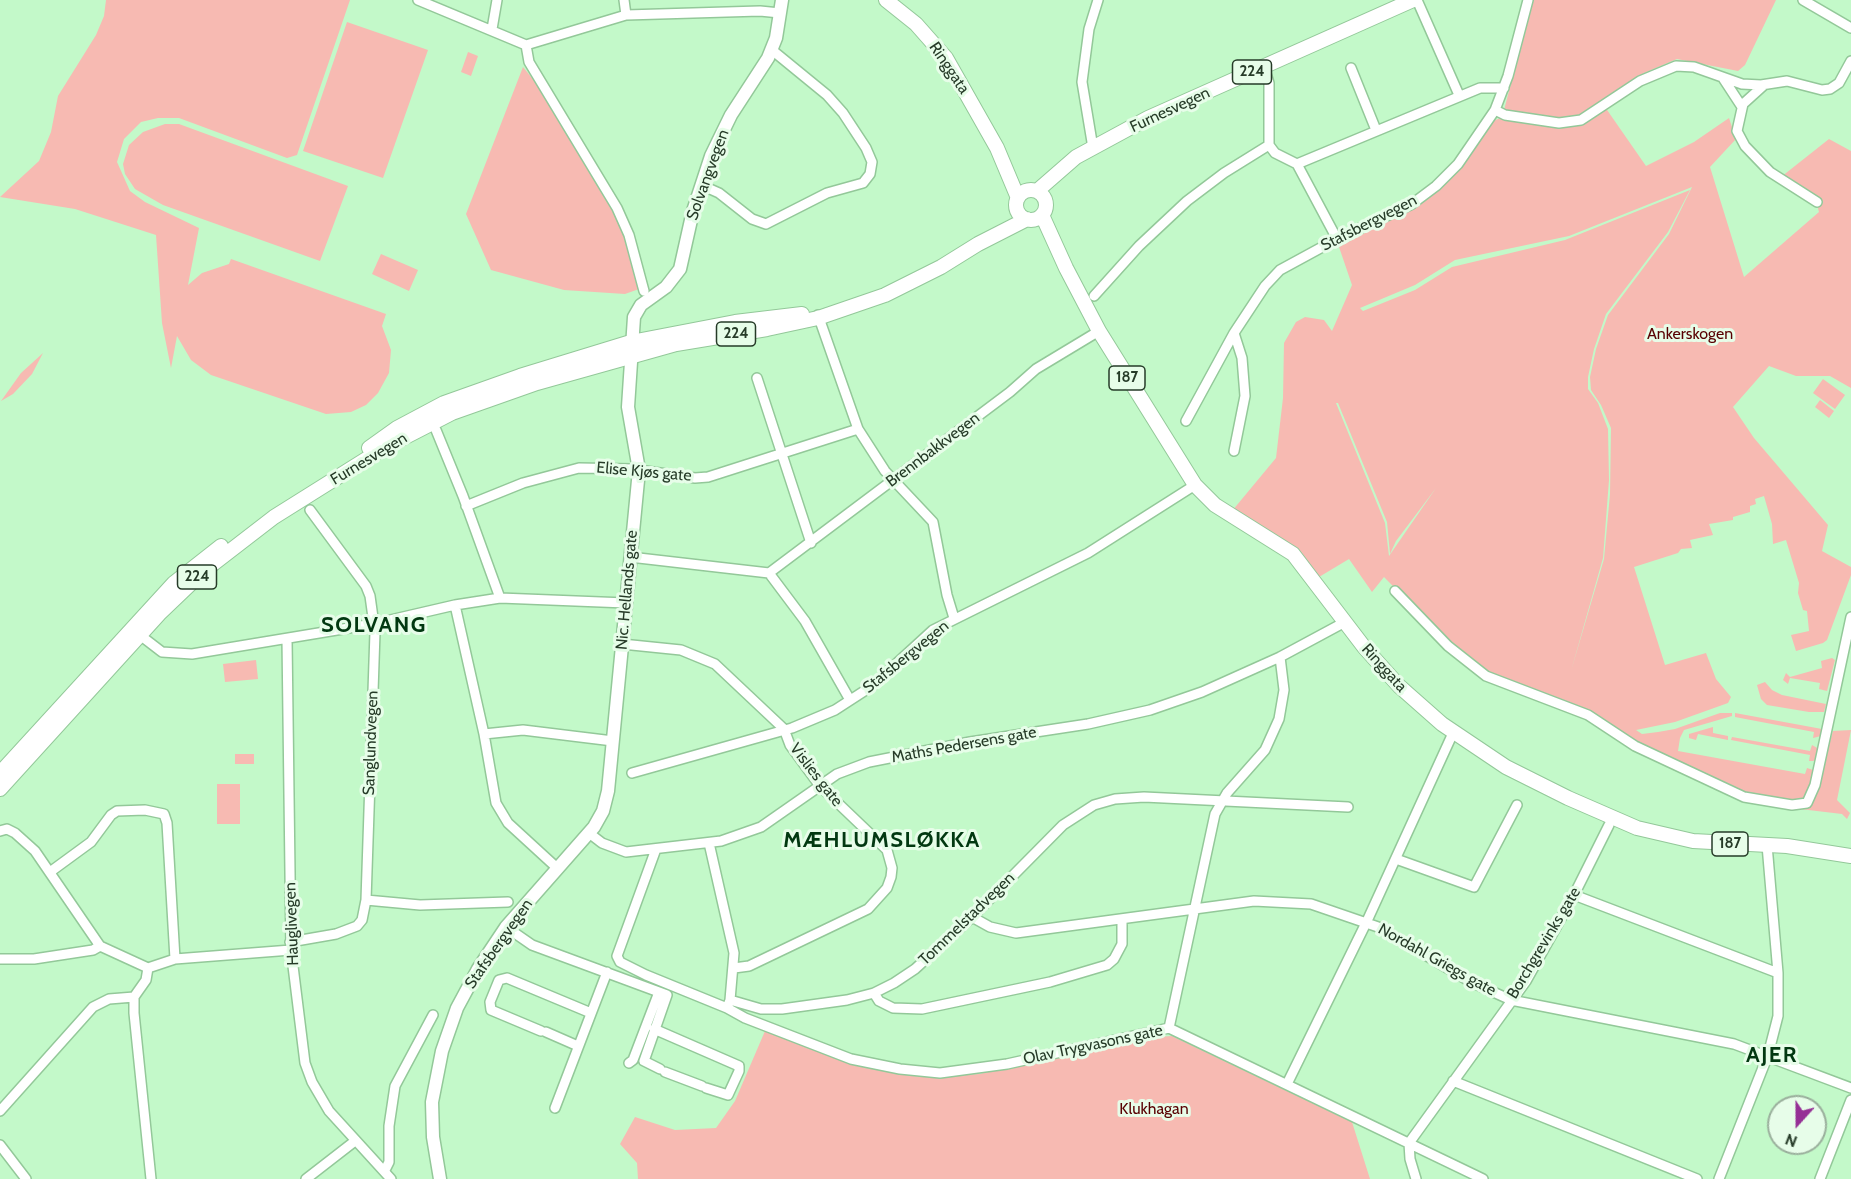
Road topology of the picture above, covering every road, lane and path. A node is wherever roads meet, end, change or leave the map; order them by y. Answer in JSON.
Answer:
{"nodes":[{"id":1,"x":418,"y":0,"type":"edge"},
{"id":2,"x":497,"y":0,"type":"edge"},
{"id":3,"x":624,"y":0,"type":"edge"},
{"id":4,"x":783,"y":0,"type":"edge"},
{"id":5,"x":886,"y":0,"type":"edge"},
{"id":6,"x":1098,"y":0,"type":"edge"},
{"id":7,"x":1415,"y":0,"type":"edge"},
{"id":8,"x":1528,"y":0,"type":"edge"},
{"id":9,"x":1803,"y":0,"type":"edge"},
{"id":10,"x":780,"y":14,"type":"junction"},
{"id":11,"x":626,"y":15,"type":"junction"},
{"id":12,"x":1851,"y":28,"type":"edge"},
{"id":13,"x":492,"y":29,"type":"junction"},
{"id":14,"x":526,"y":45,"type":"junction"},
{"id":15,"x":772,"y":50,"type":"junction"},
{"id":16,"x":1851,"y":61,"type":"edge"},
{"id":17,"x":1264,"y":67,"type":"junction"},
{"id":18,"x":1351,"y":68,"type":"dead end"},
{"id":19,"x":1722,"y":76,"type":"junction"},
{"id":20,"x":1764,"y":85,"type":"junction"},
{"id":21,"x":1504,"y":88,"type":"junction"},
{"id":22,"x":1459,"y":95,"type":"junction"},
{"id":23,"x":1742,"y":107,"type":"junction"},
{"id":24,"x":1495,"y":110,"type":"junction"},
{"id":25,"x":1376,"y":130,"type":"junction"},
{"id":26,"x":1269,"y":145,"type":"junction"},
{"id":27,"x":1093,"y":148,"type":"junction"},
{"id":28,"x":1297,"y":164,"type":"junction"},
{"id":29,"x":701,"y":185,"type":"junction"},
{"id":30,"x":1029,"y":197,"type":"junction"},
{"id":31,"x":1817,"y":202,"type":"dead end"},
{"id":32,"x":1034,"y":218,"type":"junction"},
{"id":33,"x":1337,"y":239,"type":"junction"},
{"id":34,"x":978,"y":244,"type":"junction"},
{"id":35,"x":644,"y":291,"type":"dead end"},
{"id":36,"x":1094,"y":296,"type":"dead end"},
{"id":37,"x":818,"y":314,"type":"junction"},
{"id":38,"x":1099,"y":331,"type":"junction"},
{"id":39,"x":1234,"y":333,"type":"junction"},
{"id":40,"x":631,"y":348,"type":"junction"},
{"id":41,"x":757,"y":378,"type":"dead end"},
{"id":42,"x":1186,"y":421,"type":"dead end"},
{"id":43,"x":858,"y":429,"type":"junction"},
{"id":44,"x":436,"y":430,"type":"dead end"},
{"id":45,"x":1234,"y":451,"type":"dead end"},
{"id":46,"x":781,"y":453,"type":"junction"},
{"id":47,"x":639,"y":470,"type":"junction"},
{"id":48,"x":893,"y":481,"type":"junction"},
{"id":49,"x":1195,"y":485,"type":"junction"},
{"id":50,"x":466,"y":506,"type":"junction"},
{"id":51,"x":310,"y":510,"type":"dead end"},
{"id":52,"x":811,"y":543,"type":"junction"},
{"id":53,"x":630,"y":556,"type":"junction"},
{"id":54,"x":769,"y":573,"type":"junction"},
{"id":55,"x":1395,"y":591,"type":"dead end"},
{"id":56,"x":500,"y":598,"type":"junction"},
{"id":57,"x":626,"y":603,"type":"junction"},
{"id":58,"x":455,"y":605,"type":"junction"},
{"id":59,"x":1851,"y":617,"type":"edge"},
{"id":60,"x":954,"y":618,"type":"junction"},
{"id":61,"x":1345,"y":622,"type":"junction"},
{"id":62,"x":373,"y":624,"type":"junction"},
{"id":63,"x":136,"y":632,"type":"junction"},
{"id":64,"x":287,"y":639,"type":"junction"},
{"id":65,"x":622,"y":644,"type":"junction"},
{"id":66,"x":1280,"y":657,"type":"junction"},
{"id":67,"x":850,"y":700,"type":"junction"},
{"id":68,"x":784,"y":729,"type":"junction"},
{"id":69,"x":1453,"y":733,"type":"junction"},
{"id":70,"x":484,"y":735,"type":"junction"},
{"id":71,"x":613,"y":741,"type":"junction"},
{"id":72,"x":0,"y":773,"type":"edge"},
{"id":73,"x":632,"y":773,"type":"dead end"},
{"id":74,"x":820,"y":786,"type":"junction"},
{"id":75,"x":0,"y":789,"type":"edge"},
{"id":76,"x":1222,"y":800,"type":"junction"},
{"id":77,"x":1517,"y":806,"type":"dead end"},
{"id":78,"x":1348,"y":807,"type":"dead end"},
{"id":79,"x":1609,"y":825,"type":"dead end"},
{"id":80,"x":0,"y":831,"type":"edge"},
{"id":81,"x":589,"y":833,"type":"junction"},
{"id":82,"x":709,"y":843,"type":"junction"},
{"id":83,"x":1767,"y":845,"type":"junction"},
{"id":84,"x":656,"y":849,"type":"junction"},
{"id":85,"x":1851,"y":856,"type":"edge"},
{"id":86,"x":1396,"y":858,"type":"junction"},
{"id":87,"x":556,"y":867,"type":"junction"},
{"id":88,"x":50,"y":872,"type":"junction"},
{"id":89,"x":1574,"y":895,"type":"junction"},
{"id":90,"x":366,"y":900,"type":"junction"},
{"id":91,"x":508,"y":902,"type":"dead end"},
{"id":92,"x":1196,"y":909,"type":"junction"},
{"id":93,"x":972,"y":917,"type":"junction"},
{"id":94,"x":1122,"y":921,"type":"junction"},
{"id":95,"x":1367,"y":921,"type":"junction"},
{"id":96,"x":506,"y":927,"type":"junction"},
{"id":97,"x":100,"y":946,"type":"junction"},
{"id":98,"x":291,"y":946,"type":"junction"},
{"id":99,"x":0,"y":959,"type":"edge"},
{"id":100,"x":175,"y":959,"type":"junction"},
{"id":101,"x":148,"y":968,"type":"junction"},
{"id":102,"x":734,"y":968,"type":"junction"},
{"id":103,"x":607,"y":972,"type":"junction"},
{"id":104,"x":1778,"y":972,"type":"junction"},
{"id":105,"x":659,"y":992,"type":"junction"},
{"id":106,"x":874,"y":993,"type":"junction"},
{"id":107,"x":134,"y":997,"type":"junction"},
{"id":108,"x":1510,"y":1000,"type":"junction"},
{"id":109,"x":728,"y":1004,"type":"junction"},
{"id":110,"x":591,"y":1013,"type":"junction"},
{"id":111,"x":433,"y":1015,"type":"dead end"},
{"id":112,"x":1169,"y":1028,"type":"junction"},
{"id":113,"x":654,"y":1029,"type":"junction"},
{"id":114,"x":578,"y":1046,"type":"junction"},
{"id":115,"x":1768,"y":1055,"type":"junction"},
{"id":116,"x":629,"y":1063,"type":"dead end"},
{"id":117,"x":1453,"y":1081,"type":"junction"},
{"id":118,"x":1287,"y":1084,"type":"junction"},
{"id":119,"x":1851,"y":1088,"type":"edge"},
{"id":120,"x":1851,"y":1100,"type":"edge"},
{"id":121,"x":555,"y":1108,"type":"dead end"},
{"id":122,"x":0,"y":1111,"type":"edge"},
{"id":123,"x":355,"y":1141,"type":"junction"},
{"id":124,"x":1408,"y":1143,"type":"junction"},
{"id":125,"x":0,"y":1145,"type":"edge"},
{"id":126,"x":385,"y":1170,"type":"junction"},
{"id":127,"x":26,"y":1179,"type":"edge"},
{"id":128,"x":151,"y":1179,"type":"edge"},
{"id":129,"x":306,"y":1179,"type":"edge"},
{"id":130,"x":391,"y":1179,"type":"edge"},
{"id":131,"x":440,"y":1179,"type":"edge"},
{"id":132,"x":1416,"y":1179,"type":"edge"},
{"id":133,"x":1483,"y":1179,"type":"edge"},
{"id":134,"x":1698,"y":1179,"type":"edge"},
{"id":135,"x":1719,"y":1179,"type":"edge"},
{"id":136,"x":1820,"y":1179,"type":"edge"}],
"edges":[{"from":1,"to":13,"type":"street"},
{"from":2,"to":13,"type":"street"},
{"from":3,"to":11,"type":"street"},
{"from":4,"to":10,"type":"main road","name":"Solvangvegen"},
{"from":5,"to":30,"type":"main road","name":"Ringgata"},
{"from":6,"to":27,"type":"street"},
{"from":7,"to":17,"type":"main road","name":"Furnesvegen","number":"224"},
{"from":7,"to":22,"type":"street"},
{"from":8,"to":21,"type":"street","name":"Stafsbergvegen"},
{"from":9,"to":12,"type":"street"},
{"from":10,"to":11,"type":"street"},
{"from":10,"to":15,"type":"main road","name":"Solvangvegen"},
{"from":11,"to":14,"type":"street"},
{"from":13,"to":14,"type":"street"},
{"from":14,"to":35,"type":"street"},
{"from":15,"to":29,"type":"main road","name":"Solvangvegen"},
{"from":15,"to":29,"type":"street"},
{"from":16,"to":20,"type":"street"},
{"from":17,"to":26,"type":"street"},
{"from":17,"to":27,"type":"main road","name":"Furnesvegen","number":"224"},
{"from":18,"to":25,"type":"street"},
{"from":19,"to":20,"type":"street"},
{"from":19,"to":23,"type":"street"},
{"from":19,"to":24,"type":"street"},
{"from":20,"to":23,"type":"street"},
{"from":21,"to":22,"type":"street"},
{"from":21,"to":24,"type":"street","name":"Stafsbergvegen"},
{"from":22,"to":25,"type":"street"},
{"from":23,"to":31,"type":"street"},
{"from":24,"to":33,"type":"street","name":"Stafsbergvegen"},
{"from":25,"to":28,"type":"street"},
{"from":26,"to":28,"type":"street"},
{"from":26,"to":36,"type":"street"},
{"from":27,"to":30,"type":"main road","name":"Furnesvegen","number":"224"},
{"from":28,"to":33,"type":"street"},
{"from":29,"to":40,"type":"main road","name":"Solvangvegen"},
{"from":30,"to":32,"type":"main road","name":"Ringgata"},
{"from":30,"to":32,"type":"main road"},
{"from":30,"to":34,"type":"main road","name":"Furnesvegen","number":"224"},
{"from":32,"to":34,"type":"main road","name":"Furnesvegen","number":"224"},
{"from":32,"to":38,"type":"main road","name":"Ringgata","number":"187"},
{"from":33,"to":39,"type":"street","name":"Stafsbergvegen"},
{"from":34,"to":37,"type":"main road","name":"Furnesvegen","number":"224"},
{"from":37,"to":40,"type":"main road","name":"Furnesvegen","number":"224"},
{"from":37,"to":43,"type":"street"},
{"from":38,"to":48,"type":"street","name":"Brennbakkvegen"},
{"from":38,"to":49,"type":"main road","name":"Ringgata","number":"187"},
{"from":39,"to":42,"type":"street","name":"Stafsbergvegen"},
{"from":39,"to":45,"type":"street"},
{"from":40,"to":47,"type":"main road","name":"Nic. Hellands gate"},
{"from":40,"to":63,"type":"main road","name":"Furnesvegen","number":"224"},
{"from":41,"to":46,"type":"street"},
{"from":43,"to":46,"type":"street","name":"Elise Kjøs gate"},
{"from":43,"to":48,"type":"street"},
{"from":44,"to":50,"type":"street"},
{"from":46,"to":47,"type":"street","name":"Elise Kjøs gate"},
{"from":46,"to":52,"type":"street"},
{"from":47,"to":50,"type":"street","name":"Elise Kjøs gate"},
{"from":47,"to":53,"type":"main road","name":"Nic. Hellands gate"},
{"from":48,"to":52,"type":"street","name":"Brennbakkvegen"},
{"from":48,"to":60,"type":"street"},
{"from":49,"to":60,"type":"street","name":"Stafsbergvegen"},
{"from":49,"to":61,"type":"main road","name":"Ringgata","number":"187"},
{"from":50,"to":56,"type":"street"},
{"from":51,"to":62,"type":"street","name":"Sanglundvegen"},
{"from":52,"to":54,"type":"street","name":"Brennbakkvegen"},
{"from":53,"to":54,"type":"street"},
{"from":53,"to":57,"type":"main road","name":"Nic. Hellands gate"},
{"from":54,"to":67,"type":"street"},
{"from":55,"to":59,"type":"street"},
{"from":56,"to":57,"type":"street"},
{"from":56,"to":58,"type":"street"},
{"from":57,"to":65,"type":"main road","name":"Nic. Hellands gate"},
{"from":58,"to":62,"type":"street"},
{"from":58,"to":70,"type":"street"},
{"from":60,"to":67,"type":"street","name":"Stafsbergvegen"},
{"from":61,"to":66,"type":"street","name":"Maths Pedersens gate"},
{"from":61,"to":69,"type":"main road","name":"Ringgata","number":"187"},
{"from":62,"to":64,"type":"street"},
{"from":62,"to":90,"type":"street","name":"Sanglundvegen"},
{"from":63,"to":64,"type":"street"},
{"from":63,"to":72,"type":"main road","name":"Furnesvegen","number":"224"},
{"from":63,"to":75,"type":"main road","name":"Furnesvegen","number":"224"},
{"from":64,"to":98,"type":"street","name":"Hauglivegen"},
{"from":65,"to":68,"type":"street","name":"Vislies gate"},
{"from":65,"to":71,"type":"main road","name":"Nic. Hellands gate"},
{"from":66,"to":74,"type":"street","name":"Maths Pedersens gate"},
{"from":66,"to":76,"type":"street"},
{"from":67,"to":68,"type":"street","name":"Stafsbergvegen"},
{"from":68,"to":73,"type":"street","name":"Stafsbergvegen"},
{"from":68,"to":74,"type":"street","name":"Vislies gate"},
{"from":69,"to":83,"type":"main road","name":"Ringgata","number":"187"},
{"from":69,"to":86,"type":"street"},
{"from":70,"to":71,"type":"street"},
{"from":70,"to":87,"type":"street"},
{"from":71,"to":81,"type":"main road","name":"Nic. Hellands gate"},
{"from":74,"to":82,"type":"street","name":"Maths Pedersens gate"},
{"from":74,"to":102,"type":"street","name":"Vislies gate"},
{"from":76,"to":78,"type":"street","name":"Tommelstadvegen"},
{"from":76,"to":92,"type":"street"},
{"from":76,"to":93,"type":"street","name":"Tommelstadvegen"},
{"from":77,"to":86,"type":"street"},
{"from":79,"to":89,"type":"street","name":"Borchgrevinks gate"},
{"from":80,"to":88,"type":"street"},
{"from":81,"to":84,"type":"street","name":"Maths Pedersens gate"},
{"from":81,"to":87,"type":"main road","name":"Stafsbergvegen"},
{"from":82,"to":84,"type":"street","name":"Maths Pedersens gate"},
{"from":82,"to":102,"type":"street"},
{"from":83,"to":85,"type":"main road","name":"Ringgata","number":"187"},
{"from":83,"to":104,"type":"street"},
{"from":84,"to":109,"type":"street"},
{"from":86,"to":95,"type":"street"},
{"from":87,"to":96,"type":"main road","name":"Stafsbergvegen"},
{"from":88,"to":97,"type":"street"},
{"from":88,"to":100,"type":"street"},
{"from":89,"to":104,"type":"street"},
{"from":89,"to":108,"type":"street","name":"Borchgrevinks gate"},
{"from":90,"to":91,"type":"street"},
{"from":90,"to":98,"type":"street","name":"Sanglundvegen"},
{"from":92,"to":94,"type":"street","name":"Nordahl Griegs gate"},
{"from":92,"to":95,"type":"street","name":"Nordahl Griegs gate"},
{"from":92,"to":112,"type":"street"},
{"from":93,"to":94,"type":"street","name":"Nordahl Griegs gate"},
{"from":93,"to":106,"type":"street","name":"Tommelstadvegen"},
{"from":94,"to":106,"type":"street"},
{"from":95,"to":108,"type":"street","name":"Nordahl Griegs gate"},
{"from":95,"to":118,"type":"street"},
{"from":96,"to":103,"type":"street"},
{"from":96,"to":131,"type":"main road","name":"Stafsbergvegen"},
{"from":97,"to":99,"type":"street"},
{"from":97,"to":101,"type":"street"},
{"from":98,"to":100,"type":"street"},
{"from":98,"to":123,"type":"street","name":"Hauglivegen"},
{"from":100,"to":101,"type":"street"},
{"from":101,"to":107,"type":"street"},
{"from":102,"to":109,"type":"street"},
{"from":103,"to":105,"type":"street"},
{"from":103,"to":110,"type":"street"},
{"from":104,"to":115,"type":"street"},
{"from":105,"to":113,"type":"street"},
{"from":105,"to":116,"type":"street"},
{"from":106,"to":109,"type":"street","name":"Tommelstadvegen"},
{"from":107,"to":122,"type":"street"},
{"from":107,"to":128,"type":"street"},
{"from":108,"to":115,"type":"street","name":"Nordahl Griegs gate"},
{"from":108,"to":117,"type":"street","name":"Borchgrevinks gate"},
{"from":109,"to":112,"type":"street","name":"Olav Trygvasons gate"},
{"from":110,"to":114,"type":"street"},
{"from":110,"to":114,"type":"street"},
{"from":111,"to":126,"type":"street"},
{"from":112,"to":118,"type":"street","name":"Olav Trygvasons gate"},
{"from":113,"to":113,"type":"street"},
{"from":114,"to":121,"type":"street"},
{"from":115,"to":119,"type":"street","name":"Nordahl Griegs gate"},
{"from":115,"to":135,"type":"street"},
{"from":117,"to":124,"type":"street","name":"Borchgrevinks gate"},
{"from":117,"to":134,"type":"street"},
{"from":118,"to":124,"type":"street","name":"Olav Trygvasons gate"},
{"from":120,"to":136,"type":"street"},
{"from":123,"to":126,"type":"street","name":"Hauglivegen"},
{"from":123,"to":129,"type":"street"},
{"from":124,"to":132,"type":"street"},
{"from":124,"to":133,"type":"street","name":"Olav Trygvasons gate"},
{"from":125,"to":127,"type":"street"},
{"from":126,"to":130,"type":"street","name":"Hauglivegen"}]}
